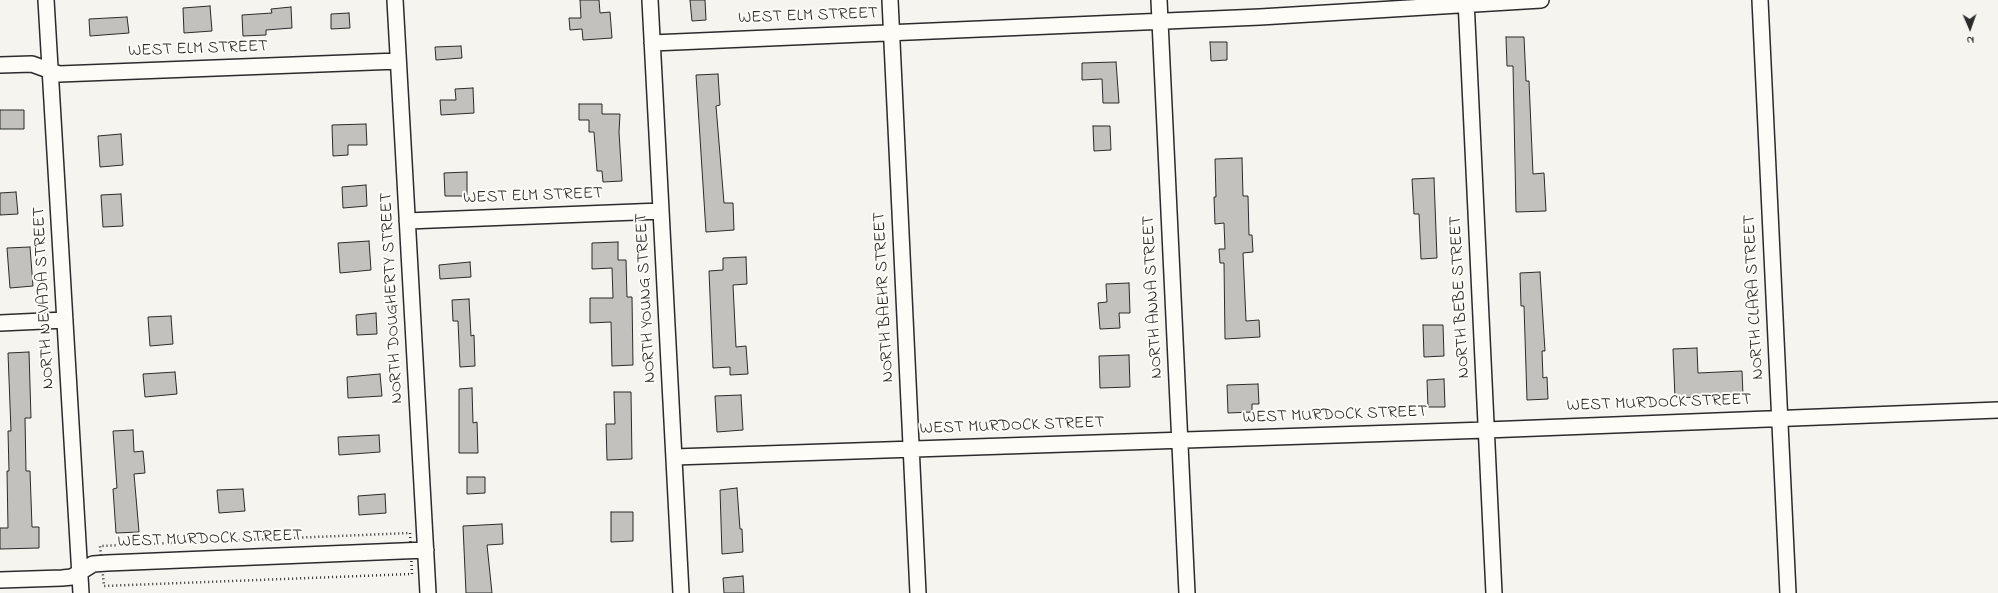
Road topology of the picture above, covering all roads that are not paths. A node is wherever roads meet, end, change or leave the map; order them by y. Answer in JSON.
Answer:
{"nodes":[{"id":1,"x":46,"y":0,"type":"edge"},
{"id":2,"x":395,"y":0,"type":"edge"},
{"id":3,"x":650,"y":0,"type":"edge"},
{"id":4,"x":890,"y":0,"type":"edge"},
{"id":5,"x":1160,"y":0,"type":"edge"},
{"id":6,"x":1540,"y":0,"type":"edge"},
{"id":7,"x":1760,"y":0,"type":"edge"},
{"id":8,"x":1466,"y":2,"type":"edge"},
{"id":9,"x":1160,"y":21,"type":"junction"},
{"id":10,"x":892,"y":32,"type":"junction"},
{"id":11,"x":652,"y":43,"type":"junction"},
{"id":12,"x":398,"y":61,"type":"junction"},
{"id":13,"x":0,"y":65,"type":"edge"},
{"id":14,"x":50,"y":70,"type":"junction"},
{"id":15,"x":661,"y":211,"type":"junction"},
{"id":16,"x":407,"y":221,"type":"junction"},
{"id":17,"x":65,"y":320,"type":"junction"},
{"id":18,"x":0,"y":323,"type":"edge"},
{"id":19,"x":1998,"y":410,"type":"edge"},
{"id":20,"x":1780,"y":419,"type":"junction"},
{"id":21,"x":1486,"y":430,"type":"junction"},
{"id":22,"x":1180,"y":440,"type":"junction"},
{"id":23,"x":911,"y":449,"type":"junction"},
{"id":24,"x":674,"y":456,"type":"junction"},
{"id":25,"x":426,"y":550,"type":"junction"},
{"id":26,"x":80,"y":572,"type":"junction"},
{"id":27,"x":0,"y":580,"type":"edge"},
{"id":28,"x":81,"y":593,"type":"edge"},
{"id":29,"x":428,"y":593,"type":"edge"},
{"id":30,"x":681,"y":593,"type":"edge"},
{"id":31,"x":918,"y":593,"type":"edge"},
{"id":32,"x":1187,"y":593,"type":"edge"},
{"id":33,"x":1494,"y":593,"type":"edge"},
{"id":34,"x":1788,"y":593,"type":"edge"}],
"edges":[{"from":1,"to":14,"type":"street","name":"NORTH NEVADA STREET"},
{"from":2,"to":12,"type":"street","name":"NORTH DOUGHERTY STREET"},
{"from":3,"to":11,"type":"street","name":"NORTH YOUNG STREET"},
{"from":4,"to":10,"type":"street","name":"NORTH BAEHR STREET"},
{"from":5,"to":9,"type":"street","name":"NORTH ANNA STREET"},
{"from":6,"to":8,"type":"street","name":"WEST ELM STREET"},
{"from":7,"to":20,"type":"street","name":"NORTH CLARA STREET"},
{"from":8,"to":9,"type":"street","name":"WEST ELM STREET"},
{"from":8,"to":21,"type":"street","name":"NORTH BEBE STREET"},
{"from":9,"to":10,"type":"street","name":"WEST ELM STREET"},
{"from":9,"to":22,"type":"street","name":"NORTH ANNA STREET"},
{"from":10,"to":11,"type":"street","name":"WEST ELM STREET"},
{"from":10,"to":23,"type":"street","name":"NORTH BAEHR STREET"},
{"from":11,"to":15,"type":"street","name":"NORTH YOUNG STREET"},
{"from":12,"to":14,"type":"street","name":"WEST ELM STREET"},
{"from":12,"to":16,"type":"street","name":"NORTH DOUGHERTY STREET"},
{"from":13,"to":14,"type":"street","name":"WEST ELM STREET"},
{"from":14,"to":17,"type":"street","name":"NORTH NEVADA STREET"},
{"from":15,"to":16,"type":"street","name":"WEST ELM STREET"},
{"from":15,"to":24,"type":"street","name":"NORTH YOUNG STREET"},
{"from":16,"to":25,"type":"street","name":"NORTH DOUGHERTY STREET"},
{"from":17,"to":18,"type":"street"},
{"from":17,"to":26,"type":"street","name":"NORTH NEVADA STREET"},
{"from":19,"to":20,"type":"street","name":"WEST MURDOCK STREET"},
{"from":20,"to":21,"type":"street","name":"WEST MURDOCK STREET"},
{"from":20,"to":34,"type":"street","name":"NORTH CLARA STREET"},
{"from":21,"to":22,"type":"street","name":"WEST MURDOCK STREET"},
{"from":21,"to":33,"type":"street","name":"NORTH BEBE STREET"},
{"from":22,"to":23,"type":"street","name":"WEST MURDOCK STREET"},
{"from":22,"to":32,"type":"street","name":"NORTH ANNA STREET"},
{"from":23,"to":24,"type":"street","name":"WEST MURDOCK STREET"},
{"from":23,"to":31,"type":"street","name":"NORTH BAEHR STREET"},
{"from":24,"to":30,"type":"street","name":"NORTH YOUNG STREET"},
{"from":25,"to":26,"type":"street","name":"WEST MURDOCK STREET"},
{"from":25,"to":29,"type":"street","name":"NORTH DOUGHERTY STREET"},
{"from":26,"to":27,"type":"street","name":"WEST MURDOCK STREET"},
{"from":26,"to":28,"type":"street","name":"NORTH NEVADA STREET"}]}
